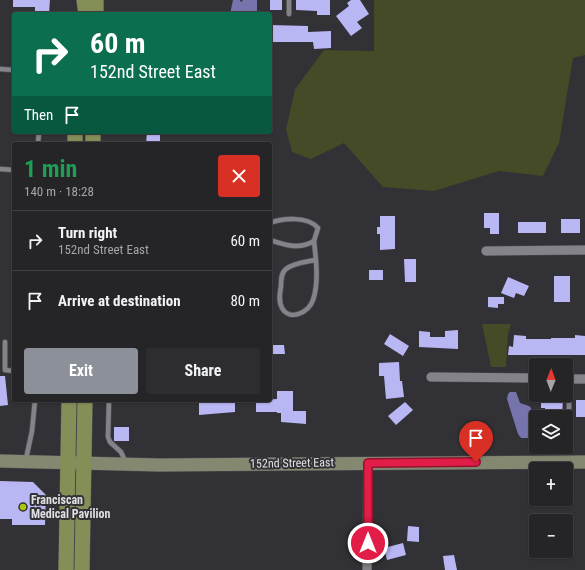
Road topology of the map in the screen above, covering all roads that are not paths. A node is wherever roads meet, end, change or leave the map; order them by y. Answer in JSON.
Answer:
{"nodes":[{"id":1,"x":79,"y":0,"type":"edge"},
{"id":2,"x":84,"y":0,"type":"edge"},
{"id":3,"x":96,"y":0,"type":"edge"},
{"id":4,"x":289,"y":0,"type":"edge"},
{"id":5,"x":78,"y":12,"type":"edge"},
{"id":6,"x":86,"y":12,"type":"edge"},
{"id":7,"x":96,"y":12,"type":"edge"},
{"id":8,"x":289,"y":14,"type":"dead end"},
{"id":9,"x":0,"y":69,"type":"edge"},
{"id":10,"x":12,"y":70,"type":"edge"},
{"id":11,"x":0,"y":169,"type":"edge"},
{"id":12,"x":12,"y":170,"type":"edge"},
{"id":13,"x":272,"y":223,"type":"edge"},
{"id":14,"x":272,"y":240,"type":"edge"},
{"id":15,"x":314,"y":241,"type":"junction"},
{"id":16,"x":585,"y":250,"type":"edge"},
{"id":17,"x":486,"y":251,"type":"dead end"},
{"id":18,"x":315,"y":260,"type":"junction"},
{"id":19,"x":5,"y":342,"type":"dead end"},
{"id":20,"x":12,"y":371,"type":"edge"},
{"id":21,"x":430,"y":376,"type":"dead end"},
{"id":22,"x":529,"y":378,"type":"edge"},
{"id":23,"x":573,"y":379,"type":"edge"},
{"id":24,"x":585,"y":379,"type":"edge"},
{"id":25,"x":35,"y":402,"type":"edge"},
{"id":26,"x":69,"y":402,"type":"edge"},
{"id":27,"x":85,"y":402,"type":"edge"},
{"id":28,"x":109,"y":402,"type":"edge"},
{"id":29,"x":0,"y":461,"type":"edge"},
{"id":30,"x":25,"y":462,"type":"junction"},
{"id":31,"x":585,"y":462,"type":"edge"},
{"id":32,"x":368,"y":463,"type":"junction"},
{"id":33,"x":68,"y":464,"type":"junction"},
{"id":34,"x":84,"y":464,"type":"junction"},
{"id":35,"x":127,"y":464,"type":"junction"},
{"id":36,"x":66,"y":570,"type":"edge"},
{"id":37,"x":82,"y":570,"type":"edge"},
{"id":38,"x":366,"y":570,"type":"edge"}],
"edges":[{"from":1,"to":5,"type":"main road"},
{"from":2,"to":6,"type":"main road"},
{"from":3,"to":7,"type":"main road"},
{"from":4,"to":8,"type":"lane"},
{"from":9,"to":10,"type":"lane"},
{"from":11,"to":12,"type":"lane"},
{"from":13,"to":15,"type":"lane"},
{"from":14,"to":15,"type":"lane"},
{"from":15,"to":18,"type":"lane"},
{"from":16,"to":17,"type":"street"},
{"from":18,"to":18,"type":"lane"},
{"from":19,"to":20,"type":"lane"},
{"from":21,"to":22,"type":"street"},
{"from":23,"to":24,"type":"street"},
{"from":25,"to":30,"type":"lane"},
{"from":26,"to":33,"type":"main road"},
{"from":27,"to":34,"type":"main road"},
{"from":28,"to":35,"type":"lane"},
{"from":29,"to":30,"type":"street","name":"152nd Street East"},
{"from":30,"to":33,"type":"street","name":"152nd Street East"},
{"from":31,"to":32,"type":"street","name":"152nd Street East"},
{"from":32,"to":35,"type":"street","name":"152nd Street East"},
{"from":32,"to":38,"type":"street"},
{"from":33,"to":34,"type":"street","name":"152nd Street East"},
{"from":33,"to":36,"type":"main road"},
{"from":34,"to":35,"type":"street","name":"152nd Street East"},
{"from":34,"to":37,"type":"main road"}]}
